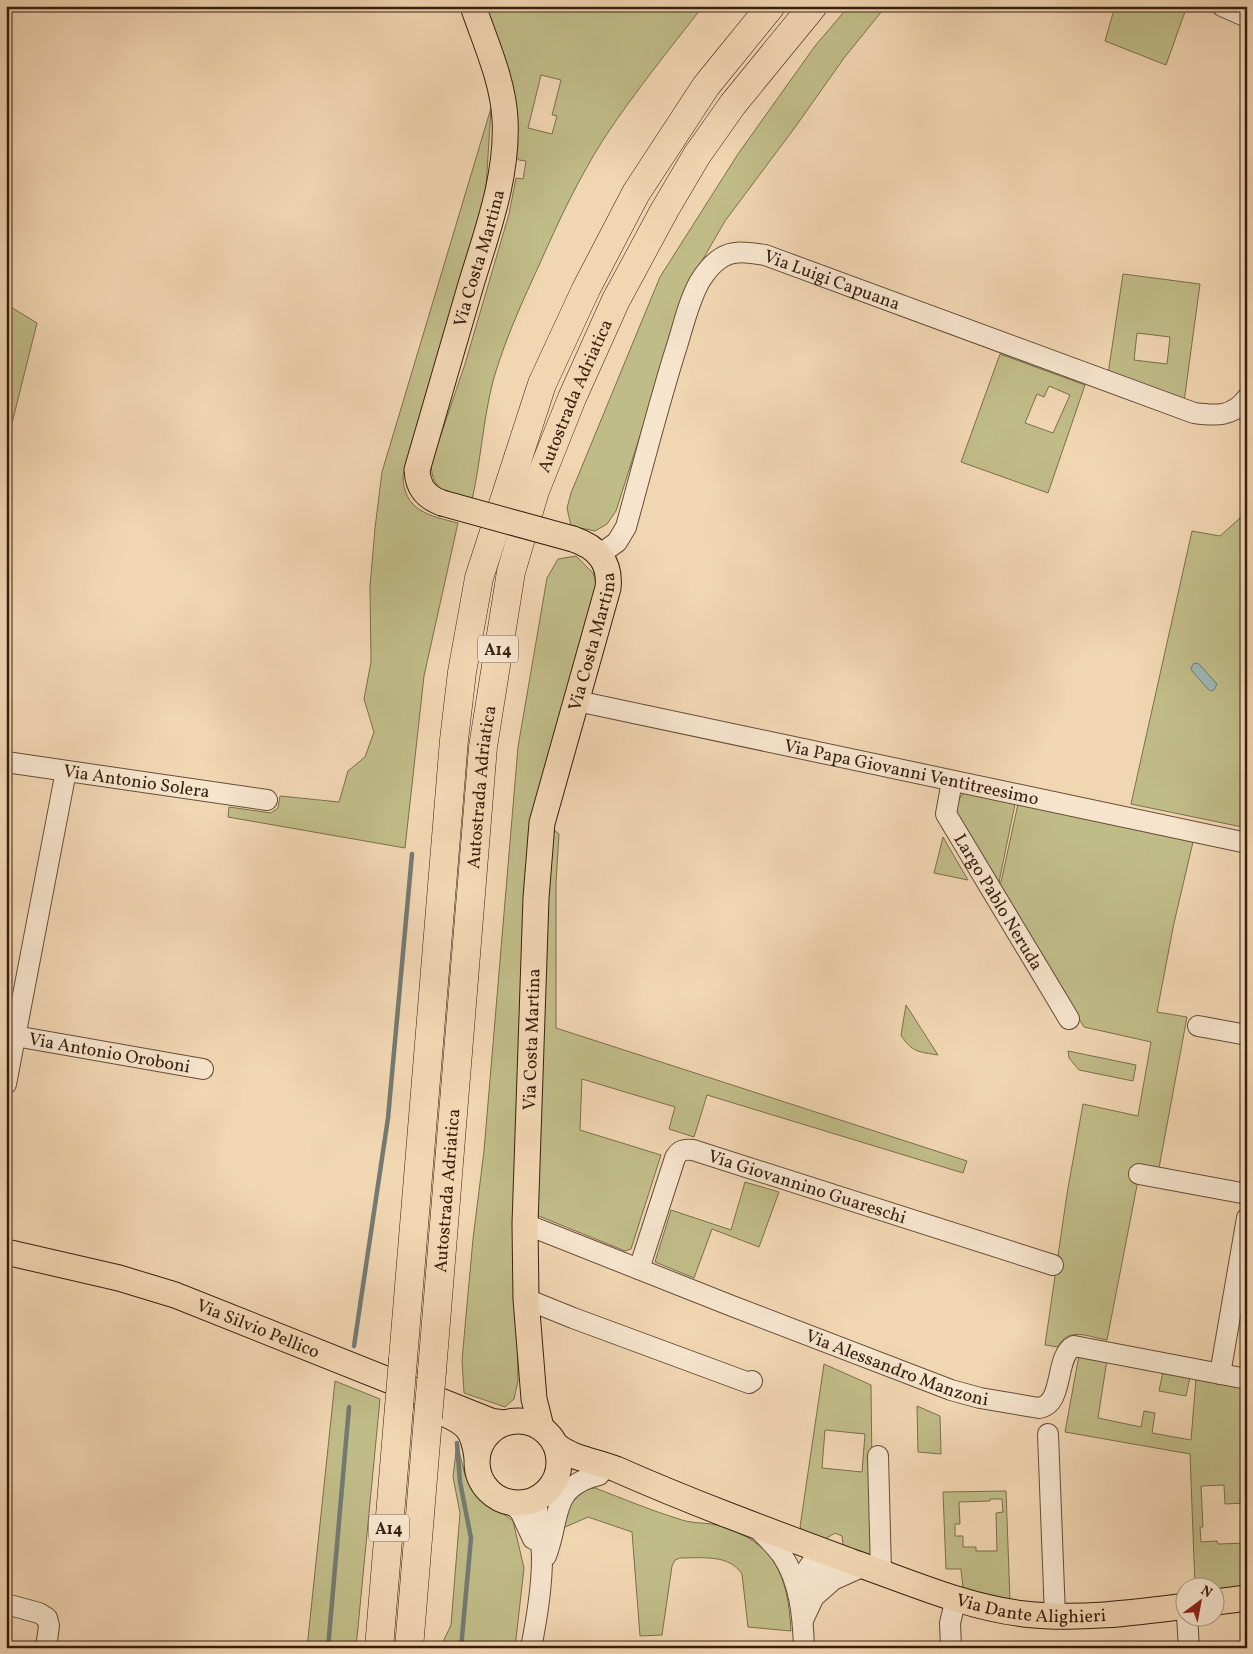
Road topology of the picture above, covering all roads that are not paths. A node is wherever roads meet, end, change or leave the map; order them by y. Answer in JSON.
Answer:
{"nodes":[{"id":1,"x":473,"y":6,"type":"edge"},
{"id":2,"x":771,"y":6,"type":"edge"},
{"id":3,"x":813,"y":6,"type":"edge"},
{"id":4,"x":1222,"y":6,"type":"edge"},
{"id":5,"x":1247,"y":16,"type":"edge"},
{"id":6,"x":1247,"y":398,"type":"edge"},
{"id":7,"x":599,"y":555,"type":"junction"},
{"id":8,"x":577,"y":701,"type":"junction"},
{"id":9,"x":6,"y":762,"type":"edge"},
{"id":10,"x":66,"y":771,"type":"junction"},
{"id":11,"x":952,"y":781,"type":"junction"},
{"id":12,"x":267,"y":800,"type":"dead end"},
{"id":13,"x":1247,"y":843,"type":"edge"},
{"id":14,"x":1069,"y":1019,"type":"dead end"},
{"id":15,"x":1198,"y":1026,"type":"dead end"},
{"id":16,"x":1247,"y":1035,"type":"edge"},
{"id":17,"x":15,"y":1036,"type":"junction"},
{"id":18,"x":203,"y":1068,"type":"dead end"},
{"id":19,"x":6,"y":1084,"type":"edge"},
{"id":20,"x":1139,"y":1174,"type":"dead end"},
{"id":21,"x":1247,"y":1194,"type":"edge"},
{"id":22,"x":1247,"y":1218,"type":"edge"},
{"id":23,"x":525,"y":1224,"type":"junction"},
{"id":24,"x":6,"y":1252,"type":"edge"},
{"id":25,"x":6,"y":1262,"type":"edge"},
{"id":26,"x":1053,"y":1265,"type":"dead end"},
{"id":27,"x":640,"y":1269,"type":"junction"},
{"id":28,"x":526,"y":1299,"type":"junction"},
{"id":29,"x":1220,"y":1374,"type":"junction"},
{"id":30,"x":1247,"y":1379,"type":"edge"},
{"id":31,"x":752,"y":1381,"type":"dead end"},
{"id":32,"x":534,"y":1399,"type":"junction"},
{"id":33,"x":511,"y":1422,"type":"junction"},
{"id":34,"x":1048,"y":1434,"type":"dead end"},
{"id":35,"x":549,"y":1437,"type":"junction"},
{"id":36,"x":878,"y":1456,"type":"dead end"},
{"id":37,"x":477,"y":1457,"type":"junction"},
{"id":38,"x":665,"y":1492,"type":"junction"},
{"id":39,"x":550,"y":1495,"type":"junction"},
{"id":40,"x":509,"y":1502,"type":"junction"},
{"id":41,"x":754,"y":1525,"type":"junction"},
{"id":42,"x":827,"y":1552,"type":"junction"},
{"id":43,"x":542,"y":1567,"type":"junction"},
{"id":44,"x":872,"y":1569,"type":"junction"},
{"id":45,"x":807,"y":1596,"type":"junction"},
{"id":46,"x":956,"y":1598,"type":"junction"},
{"id":47,"x":1247,"y":1598,"type":"edge"},
{"id":48,"x":1226,"y":1601,"type":"edge"},
{"id":49,"x":6,"y":1604,"type":"edge"},
{"id":50,"x":1176,"y":1607,"type":"edge"},
{"id":51,"x":1055,"y":1616,"type":"junction"},
{"id":52,"x":1188,"y":1626,"type":"edge"},
{"id":53,"x":46,"y":1648,"type":"edge"},
{"id":54,"x":379,"y":1648,"type":"edge"},
{"id":55,"x":410,"y":1648,"type":"edge"},
{"id":56,"x":531,"y":1648,"type":"edge"},
{"id":57,"x":804,"y":1648,"type":"edge"},
{"id":58,"x":951,"y":1648,"type":"edge"},
{"id":59,"x":1189,"y":1648,"type":"edge"}],
"edges":[{"from":1,"to":7,"type":"main road","name":"Via Costa Martina","bridge":true},
{"from":2,"to":54,"type":"highway","name":"Autostrada Adriatica","number":"A14","bridge":true},
{"from":3,"to":55,"type":"highway","name":"Autostrada Adriatica","number":"A14","bridge":true},
{"from":4,"to":5,"type":"street"},
{"from":6,"to":7,"type":"street","name":"Via Luigi Capuana"},
{"from":7,"to":8,"type":"main road","name":"Via Costa Martina"},
{"from":8,"to":11,"type":"street","name":"Via Papa Giovanni Ventitreesimo"},
{"from":8,"to":23,"type":"main road","name":"Via Costa Martina"},
{"from":9,"to":10,"type":"street","name":"Via Antonio Solera"},
{"from":10,"to":12,"type":"street","name":"Via Antonio Solera"},
{"from":10,"to":17,"type":"street"},
{"from":11,"to":13,"type":"street","name":"Via Papa Giovanni Ventitreesimo"},
{"from":11,"to":14,"type":"street","name":"Largo Pablo Neruda"},
{"from":15,"to":16,"type":"street"},
{"from":17,"to":18,"type":"street","name":"Via Antonio Oroboni"},
{"from":17,"to":19,"type":"street"},
{"from":20,"to":21,"type":"street"},
{"from":22,"to":29,"type":"street"},
{"from":23,"to":27,"type":"street","name":"Via Alessandro Manzoni"},
{"from":23,"to":28,"type":"main road","name":"Via Costa Martina"},
{"from":24,"to":33,"type":"main road","name":"Via Silvio Pellico"},
{"from":25,"to":37,"type":"main road","name":"Via Silvio Pellico"},
{"from":26,"to":27,"type":"street","name":"Via Giovannino Guareschi"},
{"from":27,"to":29,"type":"street","name":"Via Alessandro Manzoni"},
{"from":28,"to":31,"type":"street"},
{"from":28,"to":32,"type":"main road","name":"Via Costa Martina"},
{"from":29,"to":30,"type":"street","name":"Via Alessandro Manzoni"},
{"from":32,"to":33,"type":"main road"},
{"from":32,"to":35,"type":"main road","name":"Via Costa Martina"},
{"from":33,"to":35,"type":"main road"},
{"from":33,"to":37,"type":"main road"},
{"from":34,"to":51,"type":"street"},
{"from":35,"to":38,"type":"main road","name":"Via Dante Alighieri"},
{"from":35,"to":39,"type":"main road"},
{"from":36,"to":44,"type":"street"},
{"from":37,"to":40,"type":"main road"},
{"from":38,"to":39,"type":"main road","name":"Via Dante Alighieri"},
{"from":38,"to":41,"type":"main road","name":"Via Dante Alighieri"},
{"from":39,"to":40,"type":"main road"},
{"from":39,"to":43,"type":"street"},
{"from":40,"to":43,"type":"street"},
{"from":41,"to":42,"type":"main road","name":"Via Dante Alighieri"},
{"from":41,"to":45,"type":"street"},
{"from":42,"to":44,"type":"main road","name":"Via Dante Alighieri"},
{"from":42,"to":45,"type":"street"},
{"from":43,"to":56,"type":"street"},
{"from":44,"to":45,"type":"street"},
{"from":44,"to":46,"type":"main road","name":"Via Dante Alighieri"},
{"from":45,"to":57,"type":"street"},
{"from":46,"to":51,"type":"main road","name":"Via Dante Alighieri"},
{"from":46,"to":58,"type":"street"},
{"from":47,"to":48,"type":"main road"},
{"from":49,"to":53,"type":"street"},
{"from":50,"to":51,"type":"main road","name":"Via Dante Alighieri"},
{"from":52,"to":59,"type":"street"}]}
